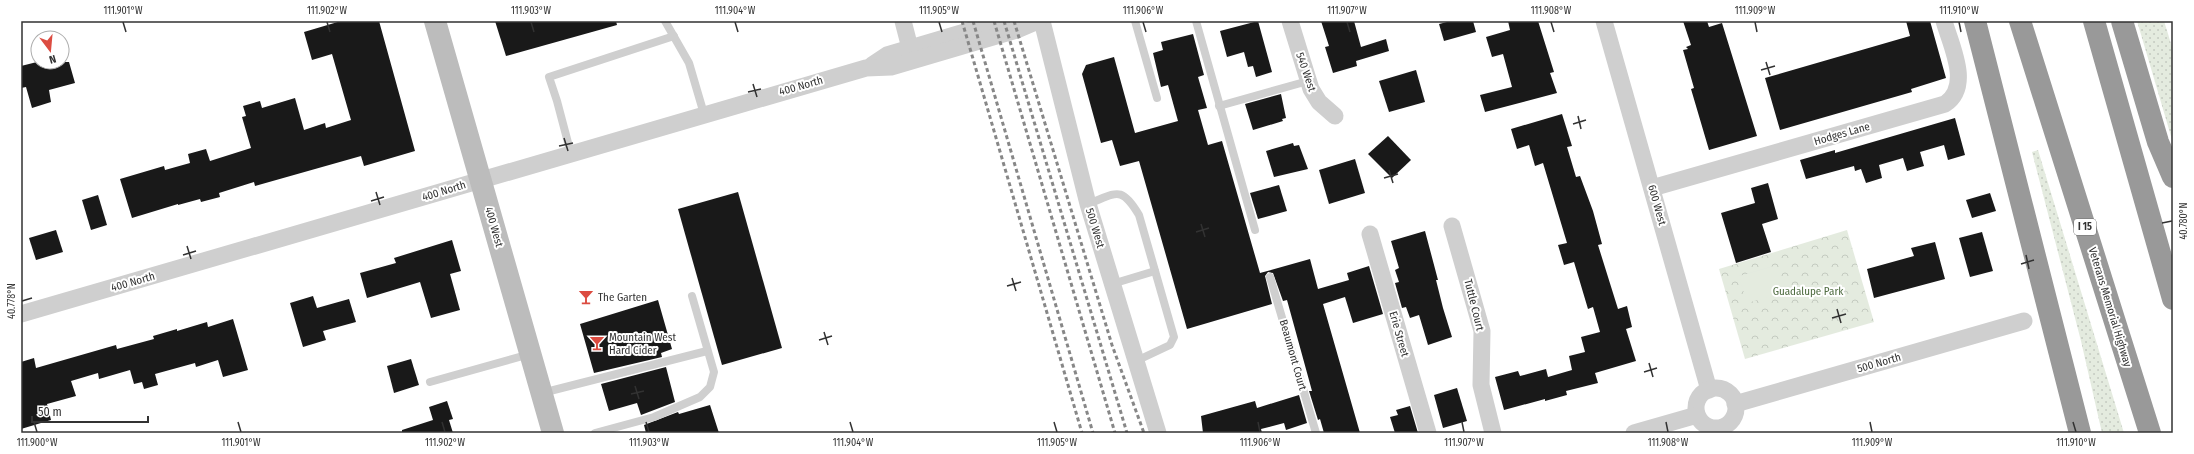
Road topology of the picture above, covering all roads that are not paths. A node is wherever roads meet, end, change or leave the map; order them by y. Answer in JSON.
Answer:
{"nodes":[{"id":1,"x":435,"y":21,"type":"edge"},
{"id":2,"x":665,"y":21,"type":"edge"},
{"id":3,"x":903,"y":21,"type":"edge"},
{"id":4,"x":1002,"y":21,"type":"edge"},
{"id":5,"x":1038,"y":21,"type":"edge"},
{"id":6,"x":1042,"y":21,"type":"edge"},
{"id":7,"x":1135,"y":21,"type":"edge"},
{"id":8,"x":1196,"y":21,"type":"edge"},
{"id":9,"x":1290,"y":21,"type":"edge"},
{"id":10,"x":1604,"y":21,"type":"edge"},
{"id":11,"x":1944,"y":21,"type":"edge"},
{"id":12,"x":1976,"y":21,"type":"edge"},
{"id":13,"x":2020,"y":21,"type":"edge"},
{"id":14,"x":2094,"y":21,"type":"edge"},
{"id":15,"x":2122,"y":21,"type":"edge"},
{"id":16,"x":674,"y":36,"type":"junction"},
{"id":17,"x":910,"y":48,"type":"junction"},
{"id":18,"x":866,"y":68,"type":"junction"},
{"id":19,"x":1308,"y":81,"type":"junction"},
{"id":20,"x":1157,"y":98,"type":"dead end"},
{"id":21,"x":1219,"y":106,"type":"junction"},
{"id":22,"x":704,"y":114,"type":"junction"},
{"id":23,"x":1335,"y":116,"type":"dead end"},
{"id":24,"x":571,"y":154,"type":"junction"},
{"id":25,"x":2173,"y":176,"type":"edge"},
{"id":26,"x":481,"y":180,"type":"junction"},
{"id":27,"x":1652,"y":188,"type":"junction"},
{"id":28,"x":1088,"y":204,"type":"junction"},
{"id":29,"x":1452,"y":226,"type":"dead end"},
{"id":30,"x":1255,"y":230,"type":"dead end"},
{"id":31,"x":1370,"y":234,"type":"dead end"},
{"id":32,"x":1155,"y":271,"type":"junction"},
{"id":33,"x":1270,"y":277,"type":"dead end"},
{"id":34,"x":1112,"y":284,"type":"junction"},
{"id":35,"x":692,"y":296,"type":"dead end"},
{"id":36,"x":2173,"y":299,"type":"edge"},
{"id":37,"x":21,"y":314,"type":"edge"},
{"id":38,"x":2024,"y":321,"type":"dead end"},
{"id":39,"x":707,"y":351,"type":"junction"},
{"id":40,"x":531,"y":354,"type":"junction"},
{"id":41,"x":1136,"y":361,"type":"junction"},
{"id":42,"x":430,"y":382,"type":"dead end"},
{"id":43,"x":1710,"y":390,"type":"junction"},
{"id":44,"x":542,"y":393,"type":"junction"},
{"id":45,"x":1735,"y":404,"type":"junction"},
{"id":46,"x":1697,"y":415,"type":"junction"},
{"id":47,"x":1720,"y":430,"type":"edge"},
{"id":48,"x":554,"y":433,"type":"edge"},
{"id":49,"x":595,"y":433,"type":"edge"},
{"id":50,"x":1158,"y":433,"type":"edge"},
{"id":51,"x":1316,"y":433,"type":"edge"},
{"id":52,"x":1428,"y":433,"type":"edge"},
{"id":53,"x":1493,"y":433,"type":"edge"},
{"id":54,"x":1634,"y":433,"type":"edge"},
{"id":55,"x":2080,"y":433,"type":"edge"},
{"id":56,"x":2150,"y":433,"type":"edge"}],
"edges":[{"from":1,"to":26,"type":"street","name":"400 West"},
{"from":2,"to":16,"type":"lane"},
{"from":3,"to":17,"type":"street"},
{"from":4,"to":17,"type":"street","name":"400 North"},
{"from":5,"to":18,"type":"street","name":"400 North"},
{"from":6,"to":28,"type":"street","name":"500 West"},
{"from":7,"to":20,"type":"lane"},
{"from":8,"to":21,"type":"lane"},
{"from":9,"to":19,"type":"street","name":"540 West"},
{"from":10,"to":27,"type":"street","name":"600 West"},
{"from":11,"to":27,"type":"street","name":"Hodges Lane"},
{"from":12,"to":55,"type":"highway"},
{"from":13,"to":56,"type":"highway","name":"Veterans Memorial Highway","number":"I 15"},
{"from":14,"to":36,"type":"highway"},
{"from":15,"to":25,"type":"highway"},
{"from":16,"to":22,"type":"lane"},
{"from":16,"to":24,"type":"lane"},
{"from":17,"to":18,"type":"street","name":"400 North"},
{"from":18,"to":22,"type":"street","name":"400 North"},
{"from":19,"to":21,"type":"lane"},
{"from":19,"to":23,"type":"street","name":"540 West"},
{"from":21,"to":30,"type":"lane"},
{"from":22,"to":24,"type":"street","name":"400 North"},
{"from":24,"to":26,"type":"street","name":"400 North"},
{"from":26,"to":37,"type":"street","name":"400 North"},
{"from":26,"to":40,"type":"street","name":"400 West"},
{"from":27,"to":43,"type":"street","name":"600 West"},
{"from":28,"to":32,"type":"lane"},
{"from":28,"to":34,"type":"street","name":"500 West"},
{"from":29,"to":53,"type":"street","name":"Tuttle Court"},
{"from":31,"to":52,"type":"street","name":"Erie Street"},
{"from":32,"to":34,"type":"lane"},
{"from":32,"to":41,"type":"lane"},
{"from":33,"to":51,"type":"lane","name":"Beaumont Court"},
{"from":34,"to":41,"type":"street","name":"500 West"},
{"from":35,"to":39,"type":"lane"},
{"from":38,"to":45,"type":"street","name":"500 North"},
{"from":39,"to":44,"type":"lane"},
{"from":39,"to":49,"type":"lane"},
{"from":40,"to":42,"type":"lane"},
{"from":40,"to":44,"type":"street","name":"400 West"},
{"from":41,"to":50,"type":"street","name":"500 West"},
{"from":43,"to":45,"type":"street"},
{"from":43,"to":46,"type":"street"},
{"from":44,"to":48,"type":"street","name":"400 West"},
{"from":45,"to":47,"type":"street"},
{"from":46,"to":47,"type":"street"},
{"from":46,"to":54,"type":"street"}]}
